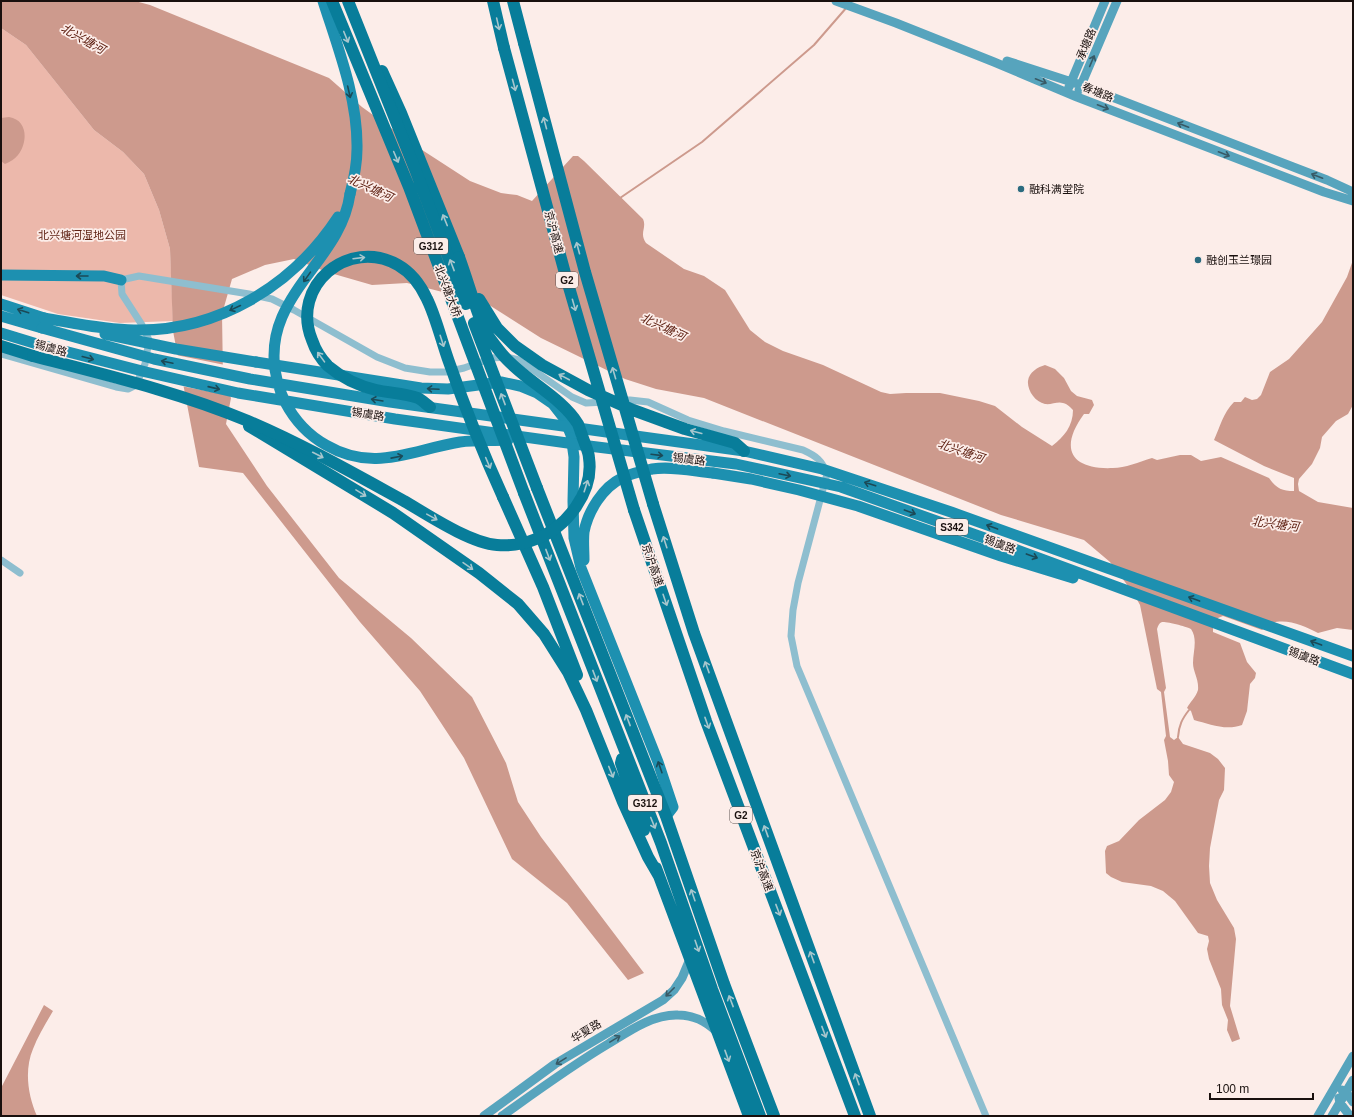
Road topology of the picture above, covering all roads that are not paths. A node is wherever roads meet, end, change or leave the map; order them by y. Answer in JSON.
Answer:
{"nodes":[{"id":1,"x":323,"y":1,"type":"edge"},
{"id":2,"x":332,"y":1,"type":"edge"},
{"id":3,"x":348,"y":1,"type":"edge"},
{"id":4,"x":351,"y":1,"type":"edge"},
{"id":5,"x":493,"y":1,"type":"edge"},
{"id":6,"x":513,"y":1,"type":"edge"},
{"id":7,"x":841,"y":1,"type":"edge"},
{"id":8,"x":1105,"y":1,"type":"edge"},
{"id":9,"x":1117,"y":1,"type":"edge"},
{"id":10,"x":863,"y":9,"type":"junction"},
{"id":11,"x":1071,"y":82,"type":"junction"},
{"id":12,"x":1081,"y":85,"type":"junction"},
{"id":13,"x":1067,"y":92,"type":"junction"},
{"id":14,"x":1076,"y":96,"type":"junction"},
{"id":15,"x":1353,"y":192,"type":"edge"},
{"id":16,"x":350,"y":194,"type":"junction"},
{"id":17,"x":1353,"y":201,"type":"edge"},
{"id":18,"x":459,"y":257,"type":"junction"},
{"id":19,"x":1,"y":275,"type":"edge"},
{"id":20,"x":120,"y":280,"type":"junction"},
{"id":21,"x":1,"y":304,"type":"edge"},
{"id":22,"x":1,"y":316,"type":"edge"},
{"id":23,"x":43,"y":323,"type":"junction"},
{"id":24,"x":1,"y":333,"type":"edge"},
{"id":25,"x":1,"y":346,"type":"edge"},
{"id":26,"x":1,"y":354,"type":"edge"},
{"id":27,"x":430,"y":407,"type":"junction"},
{"id":28,"x":232,"y":415,"type":"junction"},
{"id":29,"x":535,"y":439,"type":"junction"},
{"id":30,"x":744,"y":452,"type":"junction"},
{"id":31,"x":1,"y":560,"type":"edge"},
{"id":32,"x":20,"y":573,"type":"dead end"},
{"id":33,"x":585,"y":576,"type":"junction"},
{"id":34,"x":1159,"y":602,"type":"junction"},
{"id":35,"x":1353,"y":656,"type":"edge"},
{"id":36,"x":1353,"y":674,"type":"edge"},
{"id":37,"x":602,"y":751,"type":"junction"},
{"id":38,"x":625,"y":752,"type":"junction"},
{"id":39,"x":666,"y":816,"type":"junction"},
{"id":40,"x":659,"y":876,"type":"junction"},
{"id":41,"x":690,"y":959,"type":"junction"},
{"id":42,"x":719,"y":1034,"type":"junction"},
{"id":43,"x":1353,"y":1056,"type":"edge"},
{"id":44,"x":1353,"y":1080,"type":"edge"},
{"id":45,"x":1335,"y":1088,"type":"junction"},
{"id":46,"x":1346,"y":1092,"type":"junction"},
{"id":47,"x":1353,"y":1102,"type":"edge"},
{"id":48,"x":1340,"y":1103,"type":"junction"},
{"id":49,"x":484,"y":1116,"type":"edge"},
{"id":50,"x":502,"y":1116,"type":"edge"},
{"id":51,"x":749,"y":1116,"type":"edge"},
{"id":52,"x":760,"y":1116,"type":"edge"},
{"id":53,"x":774,"y":1116,"type":"edge"},
{"id":54,"x":856,"y":1116,"type":"edge"},
{"id":55,"x":870,"y":1116,"type":"edge"},
{"id":56,"x":986,"y":1116,"type":"edge"},
{"id":57,"x":1318,"y":1116,"type":"edge"},
{"id":58,"x":1332,"y":1116,"type":"edge"},
{"id":59,"x":1350,"y":1116,"type":"edge"}],
"edges":[{"from":1,"to":16,"type":"main road","one_way":true},
{"from":2,"to":38,"type":"highway","name":"北兴塘大桥","number":"G312","one_way":true,"bridge":true},
{"from":39,"to":3,"type":"highway","name":"北兴塘大桥","number":"G312","one_way":true,"bridge":true},
{"from":18,"to":4,"type":"highway","one_way":true,"bridge":true},
{"from":5,"to":54,"type":"highway","name":"京沪高速","number":"G2","one_way":true,"bridge":true},
{"from":55,"to":6,"type":"highway","name":"京沪高速","number":"G2","one_way":true,"bridge":true},
{"from":7,"to":10,"type":"street","name":"春塘路"},
{"from":8,"to":11,"type":"street","name":"承塘路"},
{"from":12,"to":9,"type":"street","name":"承塘路","one_way":true},
{"from":10,"to":11,"type":"street","name":"春塘路"},
{"from":10,"to":13,"type":"street","name":"春塘路","one_way":true},
{"from":11,"to":12,"type":"street","name":"春塘路"},
{"from":11,"to":13,"type":"street","name":"承塘路"},
{"from":12,"to":14,"type":"street","name":"承塘路"},
{"from":15,"to":12,"type":"street","name":"春塘路","one_way":true},
{"from":13,"to":14,"type":"street","name":"春塘路"},
{"from":14,"to":17,"type":"street","name":"春塘路","one_way":true},
{"from":16,"to":23,"type":"main road","one_way":true,"bridge":true},
{"from":16,"to":29,"type":"main road","one_way":true,"bridge":true},
{"from":28,"to":18,"type":"highway","one_way":true,"bridge":true},
{"from":30,"to":18,"type":"highway","one_way":true,"bridge":true},
{"from":20,"to":19,"type":"main road","one_way":true},
{"from":20,"to":26,"type":"street"},
{"from":20,"to":56,"type":"street"},
{"from":23,"to":21,"type":"main road","one_way":true},
{"from":22,"to":23,"type":"main road","name":"锡虞路"},
{"from":27,"to":23,"type":"main road","name":"锡虞路","one_way":true,"bridge":true},
{"from":33,"to":23,"type":"main road","one_way":true,"bridge":true},
{"from":24,"to":29,"type":"main road","name":"锡虞路","one_way":true,"bridge":true},
{"from":25,"to":28,"type":"highway","bridge":true},
{"from":27,"to":30,"type":"main road","name":"锡虞路","bridge":true},
{"from":27,"to":37,"type":"highway","one_way":true,"bridge":true},
{"from":28,"to":37,"type":"highway","one_way":true},
{"from":29,"to":34,"type":"main road","name":"锡虞路","number":"S342","one_way":true,"bridge":true},
{"from":35,"to":30,"type":"main road","name":"锡虞路","number":"S342","one_way":true,"bridge":true},
{"from":31,"to":32,"type":"street"},
{"from":33,"to":34,"type":"main road","bridge":true},
{"from":39,"to":33,"type":"main road","one_way":true},
{"from":34,"to":36,"type":"main road","name":"锡虞路","number":"S342","bridge":true},
{"from":37,"to":40,"type":"highway","one_way":true},
{"from":38,"to":40,"type":"highway"},
{"from":38,"to":52,"type":"highway","number":"G312","one_way":true},
{"from":53,"to":39,"type":"highway","number":"G312","one_way":true},
{"from":40,"to":41,"type":"highway"},
{"from":41,"to":42,"type":"highway"},
{"from":41,"to":49,"type":"street","name":"华夏路","one_way":true},
{"from":50,"to":42,"type":"street","name":"华夏路","one_way":true},
{"from":42,"to":51,"type":"highway","one_way":true},
{"from":43,"to":45,"type":"street"},
{"from":44,"to":46,"type":"street"},
{"from":45,"to":46,"type":"street"},
{"from":45,"to":48,"type":"street"},
{"from":45,"to":57,"type":"street"},
{"from":46,"to":47,"type":"street"},
{"from":46,"to":48,"type":"street"},
{"from":48,"to":58,"type":"street"},
{"from":48,"to":59,"type":"street"}]}
